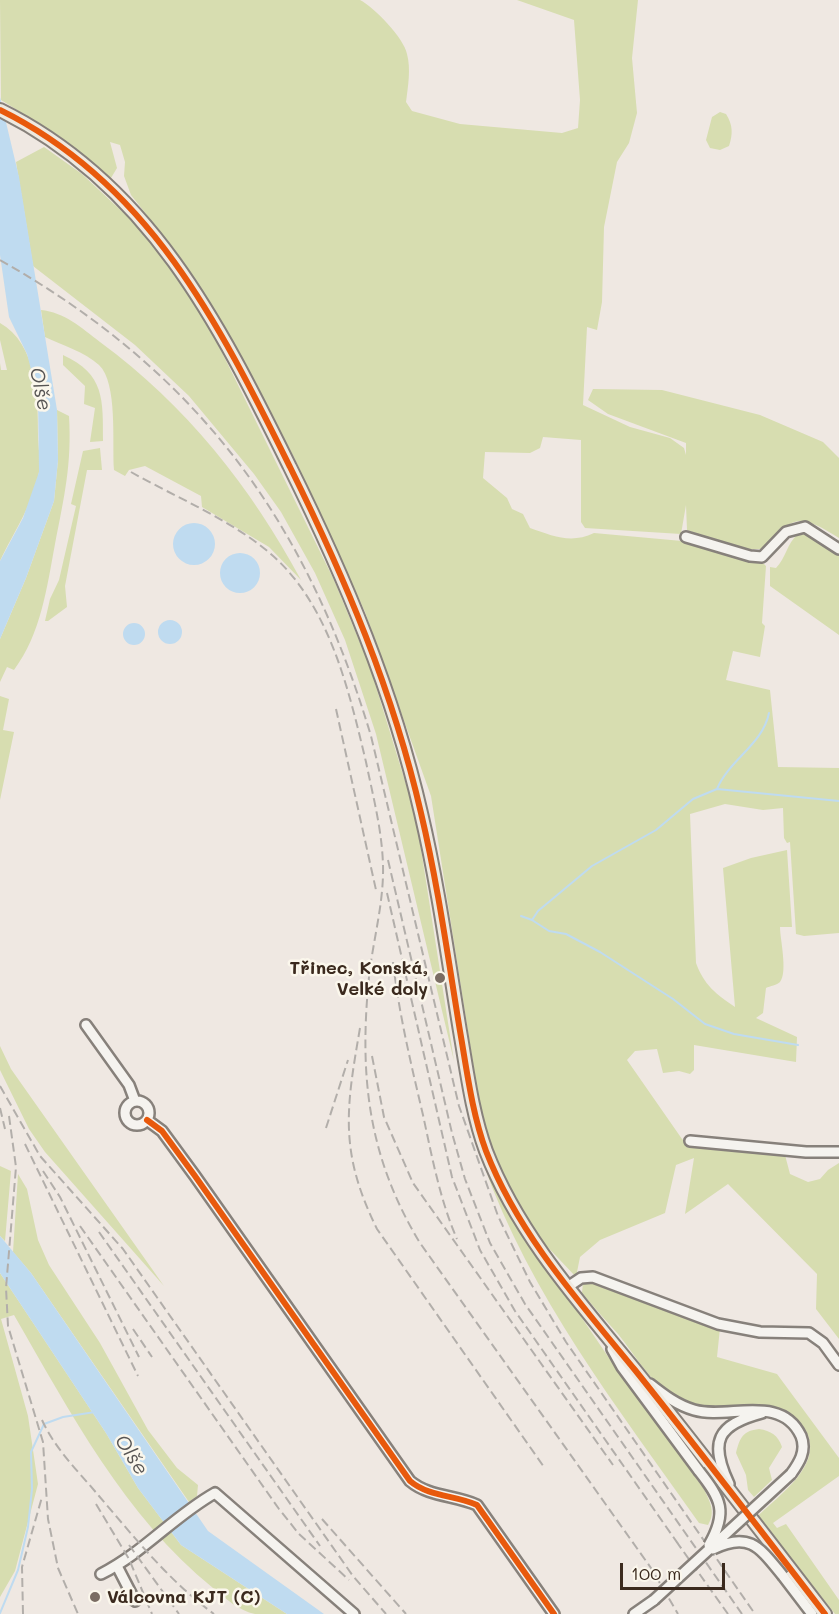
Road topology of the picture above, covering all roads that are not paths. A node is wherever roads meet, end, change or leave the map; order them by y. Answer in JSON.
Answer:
{"nodes":[{"id":1,"x":0,"y":110,"type":"edge"},
{"id":2,"x":686,"y":537,"type":"dead end"},
{"id":3,"x":839,"y":549,"type":"edge"},
{"id":4,"x":86,"y":1025,"type":"dead end"},
{"id":5,"x":135,"y":1101,"type":"junction"},
{"id":6,"x":147,"y":1120,"type":"junction"},
{"id":7,"x":690,"y":1142,"type":"dead end"},
{"id":8,"x":839,"y":1152,"type":"edge"},
{"id":9,"x":569,"y":1286,"type":"junction"},
{"id":10,"x":604,"y":1334,"type":"junction"},
{"id":11,"x":839,"y":1365,"type":"edge"},
{"id":12,"x":635,"y":1371,"type":"junction"},
{"id":13,"x":765,"y":1412,"type":"junction"},
{"id":14,"x":736,"y":1499,"type":"junction"},
{"id":15,"x":703,"y":1554,"type":"junction"},
{"id":16,"x":117,"y":1566,"type":"junction"},
{"id":17,"x":101,"y":1574,"type":"dead end"},
{"id":18,"x":135,"y":1601,"type":"dead end"},
{"id":19,"x":354,"y":1614,"type":"edge"},
{"id":20,"x":554,"y":1614,"type":"edge"},
{"id":21,"x":634,"y":1614,"type":"edge"},
{"id":22,"x":812,"y":1614,"type":"edge"},
{"id":23,"x":825,"y":1614,"type":"edge"}],
"edges":[{"from":1,"to":9,"type":"main road"},
{"from":2,"to":3,"type":"street"},
{"from":4,"to":5,"type":"street"},
{"from":5,"to":6,"type":"street"},
{"from":5,"to":6,"type":"street"},
{"from":6,"to":20,"type":"street"},
{"from":7,"to":8,"type":"street"},
{"from":9,"to":10,"type":"main road"},
{"from":9,"to":11,"type":"street"},
{"from":10,"to":12,"type":"main road"},
{"from":10,"to":15,"type":"street","bridge":true},
{"from":12,"to":13,"type":"street"},
{"from":12,"to":14,"type":"main road"},
{"from":13,"to":14,"type":"street"},
{"from":13,"to":15,"type":"street","bridge":true},
{"from":14,"to":23,"type":"main road"},
{"from":15,"to":21,"type":"street","bridge":true},
{"from":15,"to":22,"type":"street","bridge":true},
{"from":16,"to":17,"type":"street"},
{"from":16,"to":18,"type":"street"},
{"from":16,"to":19,"type":"street"}]}
